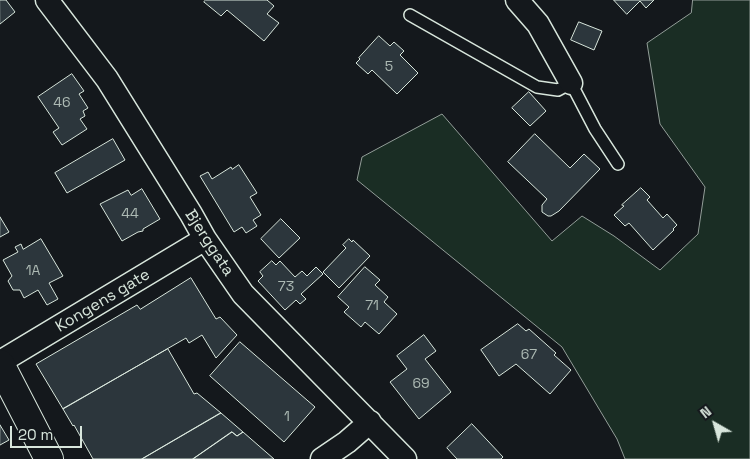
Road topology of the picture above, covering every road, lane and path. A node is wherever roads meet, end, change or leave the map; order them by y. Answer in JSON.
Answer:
{"nodes":[{"id":1,"x":47,"y":0,"type":"edge"},
{"id":2,"x":517,"y":0,"type":"edge"},
{"id":3,"x":410,"y":15,"type":"dead end"},
{"id":4,"x":571,"y":83,"type":"junction"},
{"id":5,"x":618,"y":164,"type":"dead end"},
{"id":6,"x":205,"y":240,"type":"junction"},
{"id":7,"x":0,"y":363,"type":"edge"},
{"id":8,"x":370,"y":422,"type":"junction"},
{"id":9,"x":49,"y":459,"type":"edge"},
{"id":10,"x":322,"y":459,"type":"edge"},
{"id":11,"x":405,"y":459,"type":"edge"}],
"edges":[{"from":1,"to":6,"type":"street","name":"Bjerggata"},
{"from":2,"to":4,"type":"street"},
{"from":3,"to":4,"type":"lane"},
{"from":4,"to":5,"type":"lane"},
{"from":6,"to":7,"type":"street","name":"Kongens gate"},
{"from":6,"to":8,"type":"street","name":"Bjerggata"},
{"from":7,"to":9,"type":"street"},
{"from":8,"to":10,"type":"street"},
{"from":8,"to":11,"type":"street","name":"Bjerggata"}]}
